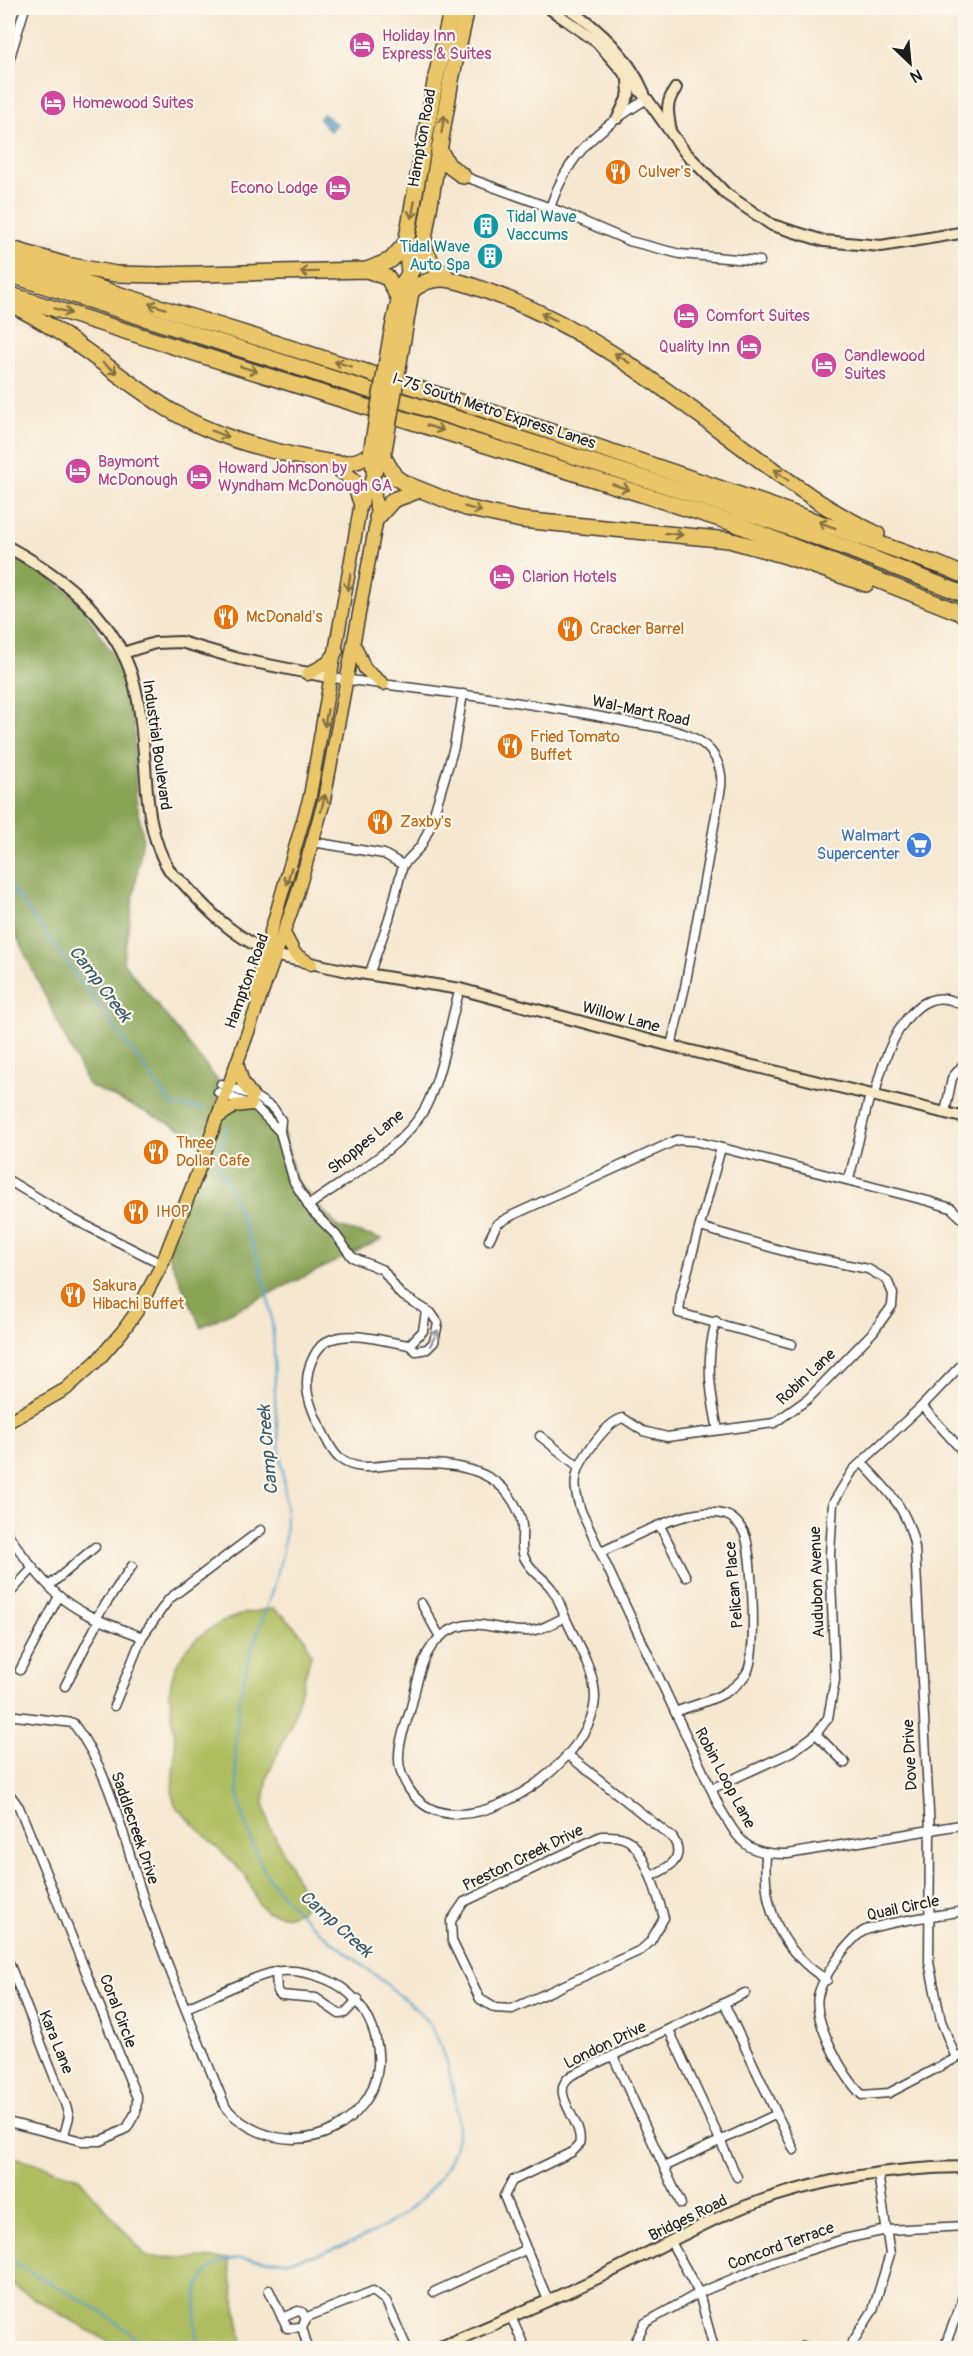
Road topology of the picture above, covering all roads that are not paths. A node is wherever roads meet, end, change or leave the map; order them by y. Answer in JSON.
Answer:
{"nodes":[{"id":1,"x":25,"y":8,"type":"edge"},
{"id":2,"x":463,"y":8,"type":"edge"},
{"id":3,"x":549,"y":8,"type":"edge"},
{"id":4,"x":568,"y":8,"type":"edge"},
{"id":5,"x":8,"y":64,"type":"edge"},
{"id":6,"x":628,"y":81,"type":"junction"},
{"id":7,"x":676,"y":88,"type":"dead end"},
{"id":8,"x":647,"y":99,"type":"junction"},
{"id":9,"x":618,"y":118,"type":"junction"},
{"id":10,"x":671,"y":133,"type":"junction"},
{"id":11,"x":438,"y":148,"type":"junction"},
{"id":12,"x":463,"y":177,"type":"junction"},
{"id":13,"x":432,"y":188,"type":"junction"},
{"id":14,"x":550,"y":208,"type":"junction"},
{"id":15,"x":966,"y":232,"type":"edge"},
{"id":16,"x":406,"y":243,"type":"junction"},
{"id":17,"x":423,"y":245,"type":"junction"},
{"id":18,"x":8,"y":248,"type":"edge"},
{"id":19,"x":8,"y":260,"type":"edge"},
{"id":20,"x":760,"y":261,"type":"dead end"},
{"id":21,"x":368,"y":270,"type":"junction"},
{"id":22,"x":409,"y":273,"type":"junction"},
{"id":23,"x":8,"y":274,"type":"edge"},
{"id":24,"x":449,"y":279,"type":"junction"},
{"id":25,"x":8,"y":294,"type":"edge"},
{"id":26,"x":405,"y":295,"type":"junction"},
{"id":27,"x":8,"y":303,"type":"edge"},
{"id":28,"x":377,"y":455,"type":"junction"},
{"id":29,"x":332,"y":463,"type":"junction"},
{"id":30,"x":373,"y":481,"type":"junction"},
{"id":31,"x":417,"y":491,"type":"junction"},
{"id":32,"x":362,"y":502,"type":"junction"},
{"id":33,"x":377,"y":518,"type":"junction"},
{"id":34,"x":8,"y":547,"type":"edge"},
{"id":35,"x":941,"y":566,"type":"junction"},
{"id":36,"x":966,"y":576,"type":"edge"},
{"id":37,"x":966,"y":595,"type":"edge"},
{"id":38,"x":966,"y":616,"type":"edge"},
{"id":39,"x":355,"y":643,"type":"junction"},
{"id":40,"x":337,"y":651,"type":"junction"},
{"id":41,"x":123,"y":653,"type":"junction"},
{"id":42,"x":308,"y":674,"type":"junction"},
{"id":43,"x":333,"y":678,"type":"junction"},
{"id":44,"x":348,"y":680,"type":"junction"},
{"id":45,"x":383,"y":684,"type":"junction"},
{"id":46,"x":463,"y":694,"type":"junction"},
{"id":47,"x":313,"y":842,"type":"junction"},
{"id":48,"x":404,"y":865,"type":"junction"},
{"id":49,"x":284,"y":933,"type":"junction"},
{"id":50,"x":270,"y":954,"type":"junction"},
{"id":51,"x":311,"y":964,"type":"junction"},
{"id":52,"x":369,"y":975,"type":"junction"},
{"id":53,"x":460,"y":989,"type":"junction"},
{"id":54,"x":965,"y":1005,"type":"edge"},
{"id":55,"x":257,"y":1008,"type":"junction"},
{"id":56,"x":671,"y":1046,"type":"junction"},
{"id":57,"x":966,"y":1061,"type":"edge"},
{"id":58,"x":237,"y":1063,"type":"junction"},
{"id":59,"x":223,"y":1090,"type":"junction"},
{"id":60,"x":873,"y":1096,"type":"junction"},
{"id":61,"x":252,"y":1100,"type":"junction"},
{"id":62,"x":945,"y":1113,"type":"junction"},
{"id":63,"x":217,"y":1118,"type":"junction"},
{"id":64,"x":966,"y":1118,"type":"edge"},
{"id":65,"x":721,"y":1148,"type":"junction"},
{"id":66,"x":849,"y":1179,"type":"junction"},
{"id":67,"x":8,"y":1180,"type":"edge"},
{"id":68,"x":308,"y":1206,"type":"junction"},
{"id":69,"x":966,"y":1222,"type":"edge"},
{"id":70,"x":700,"y":1227,"type":"junction"},
{"id":71,"x":489,"y":1240,"type":"dead end"},
{"id":72,"x":162,"y":1264,"type":"junction"},
{"id":73,"x":426,"y":1311,"type":"junction"},
{"id":74,"x":716,"y":1321,"type":"junction"},
{"id":75,"x":792,"y":1344,"type":"dead end"},
{"id":76,"x":409,"y":1345,"type":"junction"},
{"id":77,"x":964,"y":1365,"type":"edge"},
{"id":78,"x":922,"y":1406,"type":"junction"},
{"id":79,"x":8,"y":1422,"type":"edge"},
{"id":80,"x":718,"y":1430,"type":"junction"},
{"id":81,"x":540,"y":1436,"type":"dead end"},
{"id":82,"x":966,"y":1455,"type":"edge"},
{"id":83,"x":863,"y":1464,"type":"junction"},
{"id":84,"x":579,"y":1467,"type":"junction"},
{"id":85,"x":660,"y":1526,"type":"junction"},
{"id":86,"x":261,"y":1530,"type":"dead end"},
{"id":87,"x":8,"y":1534,"type":"edge"},
{"id":88,"x":95,"y":1547,"type":"dead end"},
{"id":89,"x":601,"y":1552,"type":"junction"},
{"id":90,"x":132,"y":1566,"type":"dead end"},
{"id":91,"x":33,"y":1568,"type":"junction"},
{"id":92,"x":686,"y":1577,"type":"dead end"},
{"id":93,"x":50,"y":1585,"type":"junction"},
{"id":94,"x":8,"y":1595,"type":"edge"},
{"id":95,"x":59,"y":1596,"type":"junction"},
{"id":96,"x":421,"y":1603,"type":"dead end"},
{"id":97,"x":565,"y":1617,"type":"junction"},
{"id":98,"x":98,"y":1619,"type":"junction"},
{"id":99,"x":142,"y":1637,"type":"junction"},
{"id":100,"x":440,"y":1637,"type":"junction"},
{"id":101,"x":20,"y":1670,"type":"dead end"},
{"id":102,"x":65,"y":1686,"type":"dead end"},
{"id":103,"x":114,"y":1706,"type":"dead end"},
{"id":104,"x":675,"y":1712,"type":"junction"},
{"id":105,"x":8,"y":1715,"type":"edge"},
{"id":106,"x":816,"y":1734,"type":"junction"},
{"id":107,"x":568,"y":1755,"type":"junction"},
{"id":108,"x":845,"y":1763,"type":"dead end"},
{"id":109,"x":711,"y":1789,"type":"junction"},
{"id":110,"x":8,"y":1792,"type":"edge"},
{"id":111,"x":966,"y":1824,"type":"edge"},
{"id":112,"x":930,"y":1831,"type":"junction"},
{"id":113,"x":766,"y":1855,"type":"junction"},
{"id":114,"x":651,"y":1876,"type":"junction"},
{"id":115,"x":966,"y":1911,"type":"edge"},
{"id":116,"x":929,"y":1916,"type":"junction"},
{"id":117,"x":8,"y":1960,"type":"edge"},
{"id":118,"x":276,"y":1971,"type":"junction"},
{"id":119,"x":827,"y":1980,"type":"junction"},
{"id":120,"x":745,"y":1993,"type":"dead end"},
{"id":121,"x":358,"y":1999,"type":"junction"},
{"id":122,"x":724,"y":2003,"type":"junction"},
{"id":123,"x":186,"y":2008,"type":"junction"},
{"id":124,"x":669,"y":2030,"type":"junction"},
{"id":125,"x":966,"y":2053,"type":"edge"},
{"id":126,"x":613,"y":2056,"type":"junction"},
{"id":127,"x":956,"y":2058,"type":"junction"},
{"id":128,"x":777,"y":2114,"type":"junction"},
{"id":129,"x":8,"y":2122,"type":"edge"},
{"id":130,"x":64,"y":2135,"type":"junction"},
{"id":131,"x":720,"y":2140,"type":"junction"},
{"id":132,"x":794,"y":2150,"type":"dead end"},
{"id":133,"x":664,"y":2167,"type":"junction"},
{"id":134,"x":966,"y":2167,"type":"edge"},
{"id":135,"x":878,"y":2173,"type":"junction"},
{"id":136,"x":737,"y":2177,"type":"dead end"},
{"id":137,"x":681,"y":2204,"type":"dead end"},
{"id":138,"x":966,"y":2226,"type":"edge"},
{"id":139,"x":887,"y":2230,"type":"junction"},
{"id":140,"x":670,"y":2242,"type":"junction"},
{"id":141,"x":525,"y":2250,"type":"junction"},
{"id":142,"x":966,"y":2280,"type":"edge"},
{"id":143,"x":269,"y":2290,"type":"dead end"},
{"id":144,"x":434,"y":2292,"type":"dead end"},
{"id":145,"x":699,"y":2294,"type":"junction"},
{"id":146,"x":548,"y":2300,"type":"junction"},
{"id":147,"x":511,"y":2317,"type":"junction"},
{"id":148,"x":282,"y":2318,"type":"junction"},
{"id":149,"x":304,"y":2323,"type":"junction"},
{"id":150,"x":308,"y":2349,"type":"edge"},
{"id":151,"x":407,"y":2349,"type":"edge"},
{"id":152,"x":438,"y":2349,"type":"edge"},
{"id":153,"x":525,"y":2349,"type":"edge"},
{"id":154,"x":632,"y":2349,"type":"edge"},
{"id":155,"x":714,"y":2349,"type":"edge"},
{"id":156,"x":849,"y":2349,"type":"edge"},
{"id":157,"x":944,"y":2349,"type":"edge"}],
"edges":[{"from":1,"to":5,"type":"street"},
{"from":11,"to":2,"type":"highway","name":"Hampton Road","one_way":true},
{"from":2,"to":16,"type":"highway","name":"Hampton Road","one_way":true},
{"from":3,"to":6,"type":"street"},
{"from":4,"to":8,"type":"street"},
{"from":6,"to":8,"type":"street"},
{"from":6,"to":9,"type":"street"},
{"from":7,"to":10,"type":"street"},
{"from":8,"to":9,"type":"street"},
{"from":8,"to":10,"type":"street"},
{"from":9,"to":14,"type":"street"},
{"from":10,"to":15,"type":"street"},
{"from":11,"to":12,"type":"highway"},
{"from":11,"to":13,"type":"highway","name":"Hampton Road"},
{"from":12,"to":13,"type":"highway"},
{"from":12,"to":14,"type":"street"},
{"from":13,"to":17,"type":"highway","name":"Hampton Road"},
{"from":14,"to":20,"type":"street"},
{"from":16,"to":21,"type":"highway"},
{"from":16,"to":22,"type":"highway","name":"Hampton Road"},
{"from":17,"to":22,"type":"highway","name":"Hampton Road"},
{"from":17,"to":24,"type":"highway"},
{"from":21,"to":18,"type":"highway","one_way":true},
{"from":35,"to":19,"type":"highway","one_way":true},
{"from":21,"to":26,"type":"highway"},
{"from":22,"to":26,"type":"highway","name":"Hampton Road"},
{"from":23,"to":37,"type":"highway","name":"I-75 South Metro Express Lanes"},
{"from":24,"to":26,"type":"highway"},
{"from":35,"to":24,"type":"highway","one_way":true},
{"from":25,"to":38,"type":"highway","one_way":true},
{"from":26,"to":28,"type":"highway","name":"Hampton Road","bridge":true},
{"from":27,"to":29,"type":"highway","one_way":true},
{"from":28,"to":29,"type":"highway"},
{"from":28,"to":30,"type":"main road","name":"Hampton Road"},
{"from":28,"to":31,"type":"highway"},
{"from":29,"to":32,"type":"highway"},
{"from":30,"to":32,"type":"main road","name":"Hampton Road"},
{"from":30,"to":33,"type":"main road","name":"Hampton Road"},
{"from":31,"to":33,"type":"highway"},
{"from":31,"to":38,"type":"highway","one_way":true},
{"from":32,"to":40,"type":"main road","name":"Hampton Road","one_way":true},
{"from":33,"to":39,"type":"main road","name":"Hampton Road"},
{"from":34,"to":41,"type":"street","name":"Industrial Boulevard"},
{"from":35,"to":36,"type":"highway"},
{"from":39,"to":44,"type":"main road","name":"Hampton Road"},
{"from":39,"to":45,"type":"main road"},
{"from":40,"to":42,"type":"main road"},
{"from":40,"to":43,"type":"main road","name":"Hampton Road"},
{"from":41,"to":42,"type":"street"},
{"from":41,"to":50,"type":"street","name":"Industrial Boulevard"},
{"from":42,"to":43,"type":"street"},
{"from":43,"to":44,"type":"street","name":"Wal-Mart Road"},
{"from":43,"to":50,"type":"main road","name":"Hampton Road","one_way":true},
{"from":44,"to":45,"type":"street","name":"Wal-Mart Road"},
{"from":47,"to":44,"type":"main road","name":"Hampton Road","one_way":true},
{"from":45,"to":46,"type":"street","name":"Wal-Mart Road"},
{"from":46,"to":48,"type":"street"},
{"from":46,"to":56,"type":"street","name":"Wal-Mart Road"},
{"from":47,"to":48,"type":"street"},
{"from":47,"to":49,"type":"main road","name":"Hampton Road"},
{"from":48,"to":52,"type":"street"},
{"from":49,"to":50,"type":"main road","name":"Hampton Road"},
{"from":49,"to":51,"type":"main road"},
{"from":50,"to":51,"type":"street","name":"Willow Lane"},
{"from":50,"to":55,"type":"main road","name":"Hampton Road"},
{"from":50,"to":55,"type":"main road","name":"Hampton Road"},
{"from":51,"to":52,"type":"street","name":"Willow Lane"},
{"from":52,"to":53,"type":"street","name":"Willow Lane"},
{"from":53,"to":56,"type":"street","name":"Willow Lane"},
{"from":53,"to":68,"type":"street","name":"Shoppes Lane"},
{"from":54,"to":60,"type":"street"},
{"from":55,"to":58,"type":"main road","name":"Hampton Road"},
{"from":56,"to":60,"type":"street","name":"Willow Lane"},
{"from":57,"to":62,"type":"street"},
{"from":58,"to":59,"type":"main road","name":"Hampton Road"},
{"from":58,"to":61,"type":"main road"},
{"from":59,"to":61,"type":"street"},
{"from":59,"to":63,"type":"main road","name":"Hampton Road"},
{"from":60,"to":62,"type":"street","name":"Willow Lane"},
{"from":60,"to":66,"type":"street"},
{"from":61,"to":63,"type":"main road"},
{"from":61,"to":68,"type":"street"},
{"from":62,"to":64,"type":"street","name":"Willow Lane"},
{"from":63,"to":72,"type":"main road","name":"Hampton Road"},
{"from":65,"to":66,"type":"street"},
{"from":65,"to":70,"type":"street"},
{"from":65,"to":71,"type":"street"},
{"from":66,"to":69,"type":"street"},
{"from":67,"to":72,"type":"street"},
{"from":68,"to":73,"type":"street"},
{"from":70,"to":74,"type":"street"},
{"from":70,"to":80,"type":"street","name":"Robin Lane"},
{"from":72,"to":79,"type":"main road","name":"Hampton Road"},
{"from":73,"to":76,"type":"street"},
{"from":76,"to":73,"type":"street","one_way":true},
{"from":74,"to":75,"type":"street"},
{"from":74,"to":80,"type":"street"},
{"from":76,"to":97,"type":"street"},
{"from":77,"to":78,"type":"street","name":"Audubon Avenue"},
{"from":78,"to":82,"type":"street"},
{"from":78,"to":83,"type":"street","name":"Audubon Avenue"},
{"from":80,"to":84,"type":"street","name":"Robin Lane"},
{"from":81,"to":84,"type":"street"},
{"from":83,"to":106,"type":"street","name":"Audubon Avenue"},
{"from":83,"to":112,"type":"street","name":"Dove Drive"},
{"from":84,"to":89,"type":"street"},
{"from":85,"to":89,"type":"street","name":"Pelican Place"},
{"from":85,"to":92,"type":"street"},
{"from":85,"to":104,"type":"street","name":"Pelican Place"},
{"from":86,"to":99,"type":"street"},
{"from":87,"to":91,"type":"street"},
{"from":88,"to":93,"type":"street"},
{"from":89,"to":104,"type":"street","name":"Robin Loop Lane"},
{"from":90,"to":98,"type":"street"},
{"from":91,"to":93,"type":"street"},
{"from":91,"to":94,"type":"street"},
{"from":93,"to":95,"type":"street"},
{"from":95,"to":98,"type":"street"},
{"from":95,"to":101,"type":"street"},
{"from":96,"to":100,"type":"street"},
{"from":97,"to":100,"type":"street"},
{"from":97,"to":107,"type":"street"},
{"from":98,"to":99,"type":"street"},
{"from":98,"to":102,"type":"street"},
{"from":99,"to":103,"type":"street"},
{"from":100,"to":107,"type":"street"},
{"from":104,"to":109,"type":"street","name":"Robin Loop Lane"},
{"from":105,"to":123,"type":"street","name":"Saddlecreek Drive"},
{"from":106,"to":108,"type":"street"},
{"from":106,"to":109,"type":"street","name":"Audubon Avenue"},
{"from":107,"to":114,"type":"street"},
{"from":109,"to":113,"type":"street","name":"Robin Loop Lane"},
{"from":110,"to":130,"type":"street","name":"Coral Circle"},
{"from":111,"to":112,"type":"street"},
{"from":112,"to":113,"type":"street"},
{"from":112,"to":116,"type":"street","name":"Dove Drive"},
{"from":113,"to":119,"type":"street"},
{"from":114,"to":114,"type":"street","name":"Preston Creek Drive"},
{"from":115,"to":116,"type":"street","name":"Quail Circle"},
{"from":116,"to":119,"type":"street","name":"Quail Circle"},
{"from":116,"to":127,"type":"street","name":"Dove Drive"},
{"from":117,"to":130,"type":"street","name":"Kara Lane"},
{"from":118,"to":121,"type":"street"},
{"from":118,"to":121,"type":"street"},
{"from":118,"to":123,"type":"street"},
{"from":119,"to":127,"type":"street","name":"Quail Circle"},
{"from":120,"to":122,"type":"street","name":"London Drive"},
{"from":121,"to":123,"type":"street","name":"Saddlecreek Drive"},
{"from":122,"to":124,"type":"street","name":"London Drive"},
{"from":122,"to":128,"type":"street"},
{"from":124,"to":126,"type":"street","name":"London Drive"},
{"from":124,"to":131,"type":"street"},
{"from":125,"to":127,"type":"street","name":"Quail Circle"},
{"from":126,"to":133,"type":"street"},
{"from":126,"to":141,"type":"street","name":"London Drive"},
{"from":128,"to":131,"type":"street"},
{"from":128,"to":132,"type":"street"},
{"from":129,"to":130,"type":"street","name":"Coral Circle"},
{"from":131,"to":133,"type":"street"},
{"from":131,"to":136,"type":"street"},
{"from":133,"to":137,"type":"street"},
{"from":134,"to":135,"type":"street","name":"Bridges Road"},
{"from":135,"to":139,"type":"street"},
{"from":135,"to":140,"type":"street","name":"Bridges Road"},
{"from":138,"to":139,"type":"street","name":"Concord Terrace"},
{"from":139,"to":145,"type":"street","name":"Concord Terrace"},
{"from":139,"to":156,"type":"street"},
{"from":140,"to":145,"type":"street"},
{"from":140,"to":146,"type":"street","name":"Bridges Road"},
{"from":141,"to":144,"type":"street"},
{"from":141,"to":146,"type":"street","name":"London Drive"},
{"from":142,"to":157,"type":"street"},
{"from":143,"to":148,"type":"street"},
{"from":145,"to":154,"type":"street","name":"Concord Terrace"},
{"from":145,"to":155,"type":"street"},
{"from":146,"to":147,"type":"street","name":"Bridges Road"},
{"from":147,"to":152,"type":"street","name":"Bridges Road"},
{"from":147,"to":153,"type":"street"},
{"from":148,"to":149,"type":"street"},
{"from":148,"to":149,"type":"street"},
{"from":149,"to":150,"type":"street"},
{"from":149,"to":151,"type":"street"}]}
